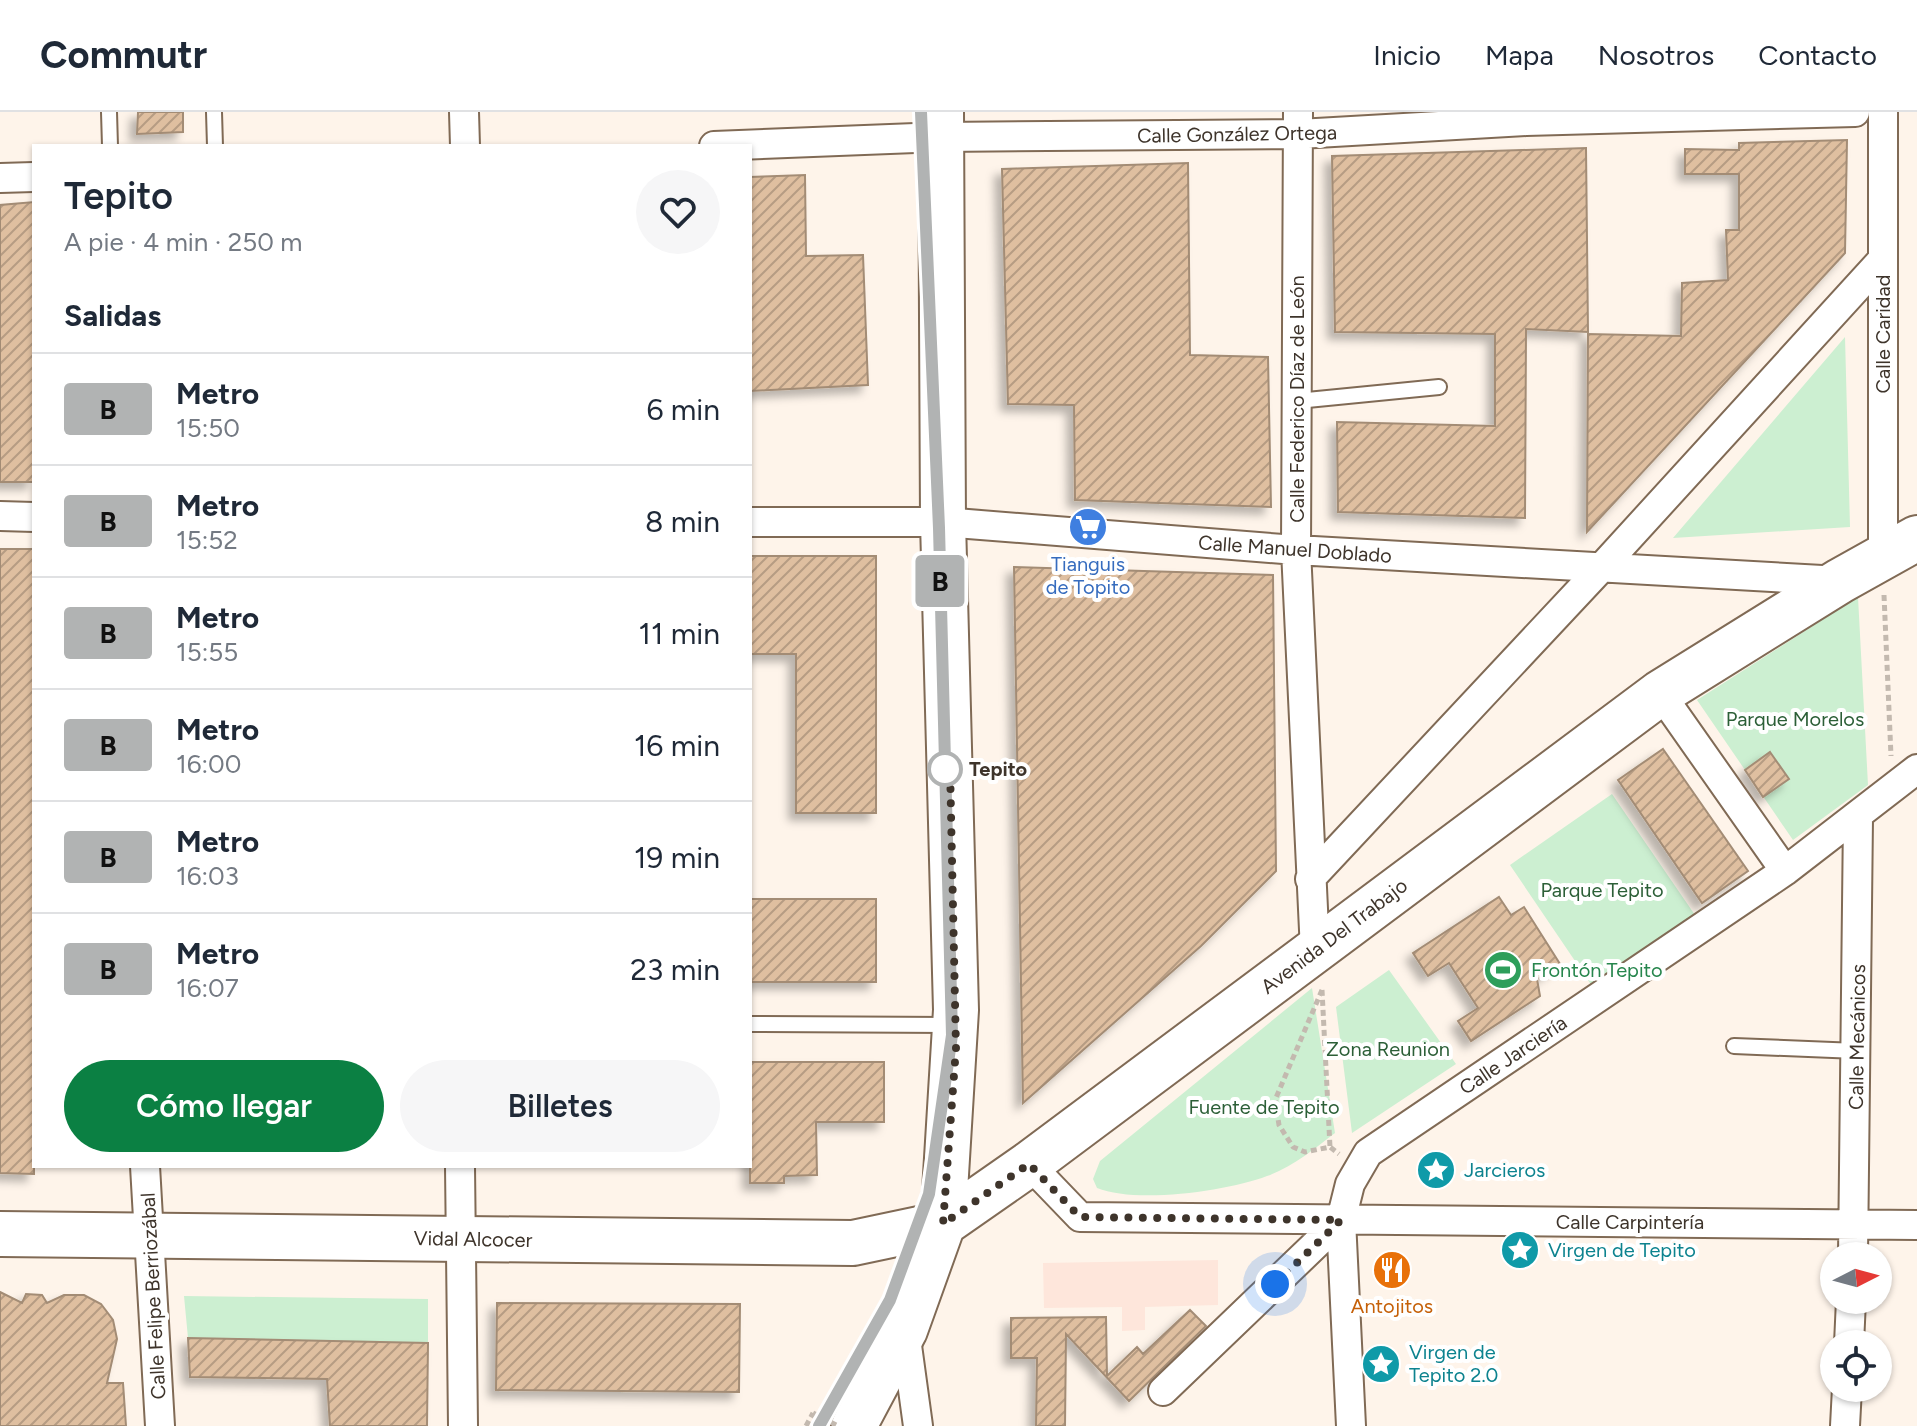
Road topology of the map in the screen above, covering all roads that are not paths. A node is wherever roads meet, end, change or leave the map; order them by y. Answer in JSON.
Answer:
{"nodes":[{"id":1,"x":109,"y":112,"type":"edge"},
{"id":2,"x":214,"y":112,"type":"edge"},
{"id":3,"x":464,"y":112,"type":"edge"},
{"id":4,"x":1855,"y":112,"type":"edge"},
{"id":5,"x":1883,"y":112,"type":"edge"},
{"id":6,"x":1526,"y":116,"type":"edge"},
{"id":7,"x":1299,"y":123,"type":"edge"},
{"id":8,"x":952,"y":133,"type":"edge"},
{"id":9,"x":110,"y":144,"type":"edge"},
{"id":10,"x":215,"y":144,"type":"edge"},
{"id":11,"x":465,"y":144,"type":"edge"},
{"id":12,"x":751,"y":144,"type":"edge"},
{"id":13,"x":32,"y":177,"type":"edge"},
{"id":14,"x":0,"y":178,"type":"edge"},
{"id":15,"x":1883,"y":259,"type":"junction"},
{"id":16,"x":1439,"y":387,"type":"dead end"},
{"id":17,"x":1297,"y":401,"type":"junction"},
{"id":18,"x":959,"y":477,"type":"dead end"},
{"id":19,"x":0,"y":516,"type":"edge"},
{"id":20,"x":32,"y":517,"type":"edge"},
{"id":21,"x":752,"y":522,"type":"edge"},
{"id":22,"x":951,"y":523,"type":"junction"},
{"id":23,"x":1900,"y":548,"type":"edge"},
{"id":24,"x":1296,"y":550,"type":"junction"},
{"id":25,"x":1602,"y":567,"type":"junction"},
{"id":26,"x":1840,"y":581,"type":"junction"},
{"id":27,"x":1660,"y":693,"type":"junction"},
{"id":28,"x":1917,"y":769,"type":"edge"},
{"id":29,"x":1858,"y":818,"type":"junction"},
{"id":30,"x":1785,"y":871,"type":"junction"},
{"id":31,"x":1310,"y":879,"type":"junction"},
{"id":32,"x":1320,"y":962,"type":"junction"},
{"id":33,"x":752,"y":1024,"type":"edge"},
{"id":34,"x":956,"y":1025,"type":"junction"},
{"id":35,"x":1734,"y":1046,"type":"dead end"},
{"id":36,"x":1857,"y":1051,"type":"junction"},
{"id":37,"x":1029,"y":1164,"type":"junction"},
{"id":38,"x":145,"y":1168,"type":"edge"},
{"id":39,"x":460,"y":1168,"type":"edge"},
{"id":40,"x":948,"y":1220,"type":"junction"},
{"id":41,"x":1341,"y":1220,"type":"junction"},
{"id":42,"x":1854,"y":1224,"type":"junction"},
{"id":43,"x":1917,"y":1225,"type":"edge"},
{"id":44,"x":0,"y":1234,"type":"edge"},
{"id":45,"x":150,"y":1237,"type":"junction"},
{"id":46,"x":461,"y":1239,"type":"junction"},
{"id":47,"x":1853,"y":1242,"type":"edge"},
{"id":48,"x":906,"y":1340,"type":"junction"},
{"id":49,"x":1163,"y":1391,"type":"dead end"},
{"id":50,"x":1846,"y":1402,"type":"edge"},
{"id":51,"x":160,"y":1426,"type":"edge"},
{"id":52,"x":463,"y":1426,"type":"edge"},
{"id":53,"x":854,"y":1426,"type":"edge"},
{"id":54,"x":866,"y":1426,"type":"edge"},
{"id":55,"x":918,"y":1426,"type":"edge"},
{"id":56,"x":1351,"y":1426,"type":"edge"},
{"id":57,"x":1845,"y":1426,"type":"edge"}],
"edges":[{"from":1,"to":9,"type":"lane"},
{"from":2,"to":10,"type":"lane"},
{"from":3,"to":11,"type":"street"},
{"from":4,"to":6,"type":"street","name":"Calle González Ortega"},
{"from":5,"to":15,"type":"street","name":"Calle Caridad"},
{"from":6,"to":7,"type":"street","name":"Calle González Ortega"},
{"from":7,"to":8,"type":"street","name":"Calle González Ortega"},
{"from":7,"to":17,"type":"street","name":"Calle Federico Díaz de León"},
{"from":8,"to":12,"type":"street","name":"Calle González Ortega"},
{"from":8,"to":22,"type":"main road"},
{"from":13,"to":14,"type":"street"},
{"from":15,"to":23,"type":"street","name":"Calle Caridad"},
{"from":15,"to":25,"type":"street"},
{"from":16,"to":17,"type":"lane"},
{"from":17,"to":24,"type":"street","name":"Calle Federico Díaz de León"},
{"from":18,"to":22,"type":"lane"},
{"from":19,"to":20,"type":"street"},
{"from":21,"to":22,"type":"street","name":"Calle Manuel Doblado"},
{"from":22,"to":24,"type":"street","name":"Calle Manuel Doblado"},
{"from":22,"to":34,"type":"main road"},
{"from":22,"to":40,"type":"lane"},
{"from":23,"to":26,"type":"main road","name":"Avenida Del Trabajo"},
{"from":24,"to":25,"type":"street","name":"Calle Manuel Doblado"},
{"from":24,"to":31,"type":"street","name":"Calle Federico Díaz de León"},
{"from":25,"to":26,"type":"street","name":"Calle Manuel Doblado"},
{"from":25,"to":31,"type":"street"},
{"from":26,"to":27,"type":"main road","name":"Avenida Del Trabajo"},
{"from":27,"to":30,"type":"street"},
{"from":27,"to":32,"type":"main road","name":"Avenida Del Trabajo"},
{"from":28,"to":29,"type":"street","name":"Calle Jarciería"},
{"from":29,"to":30,"type":"street","name":"Calle Jarciería"},
{"from":29,"to":36,"type":"street","name":"Calle Mecánicos"},
{"from":30,"to":41,"type":"street","name":"Calle Jarciería"},
{"from":31,"to":32,"type":"street","name":"Calle Federico Díaz de León"},
{"from":32,"to":37,"type":"main road","name":"Avenida Del Trabajo"},
{"from":33,"to":34,"type":"lane"},
{"from":34,"to":40,"type":"main road"},
{"from":35,"to":36,"type":"lane"},
{"from":36,"to":42,"type":"street","name":"Calle Mecánicos"},
{"from":37,"to":40,"type":"main road","name":"Avenida Del Trabajo"},
{"from":37,"to":41,"type":"street","name":"Calle Carpintería"},
{"from":38,"to":45,"type":"street","name":"Calle Felipe Berriozábal"},
{"from":39,"to":46,"type":"street"},
{"from":40,"to":46,"type":"main road","name":"Vidal Alcocer"},
{"from":40,"to":48,"type":"main road"},
{"from":41,"to":42,"type":"street","name":"Calle Carpintería"},
{"from":41,"to":49,"type":"street","name":"Calle Jarciería"},
{"from":41,"to":56,"type":"street"},
{"from":42,"to":43,"type":"street","name":"Calle Carpintería"},
{"from":42,"to":47,"type":"street","name":"Calle Mecánicos"},
{"from":44,"to":45,"type":"main road","name":"Vidal Alcocer"},
{"from":45,"to":46,"type":"main road","name":"Vidal Alcocer"},
{"from":45,"to":51,"type":"street","name":"Calle Felipe Berriozábal"},
{"from":46,"to":52,"type":"street"},
{"from":48,"to":53,"type":"main road"},
{"from":48,"to":54,"type":"lane"},
{"from":48,"to":55,"type":"street"},
{"from":50,"to":57,"type":"street"}]}
